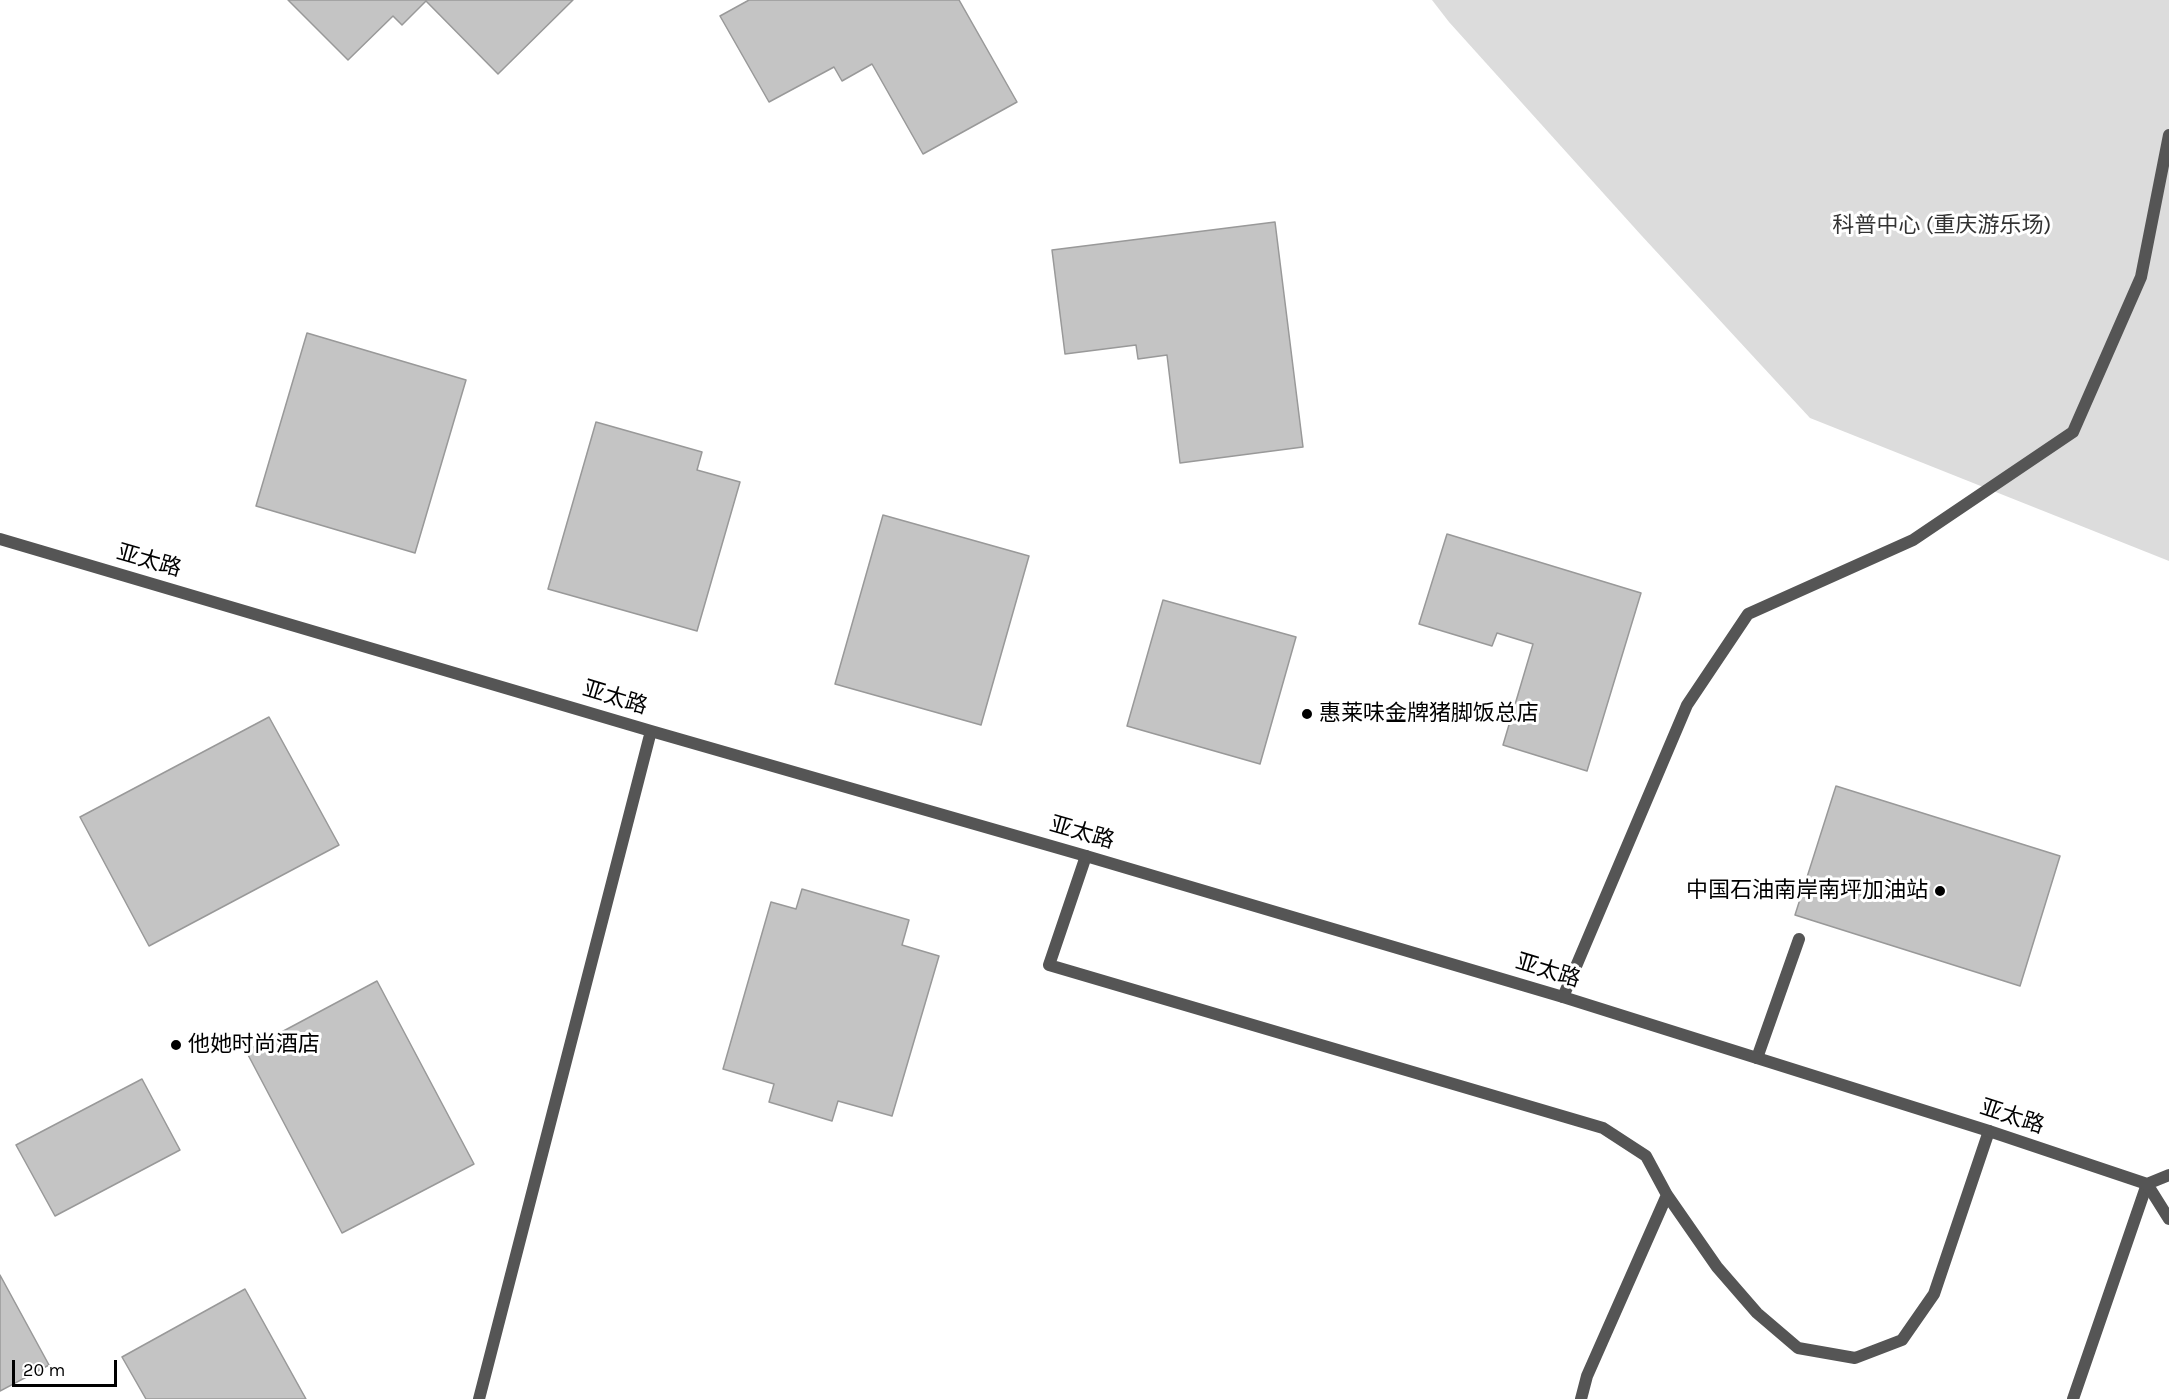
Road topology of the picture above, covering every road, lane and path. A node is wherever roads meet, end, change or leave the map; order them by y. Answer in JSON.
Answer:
{"nodes":[{"id":1,"x":2169,"y":135,"type":"edge"},
{"id":2,"x":0,"y":539,"type":"edge"},
{"id":3,"x":651,"y":731,"type":"junction"},
{"id":4,"x":1086,"y":856,"type":"junction"},
{"id":5,"x":1799,"y":939,"type":"dead end"},
{"id":6,"x":1563,"y":997,"type":"junction"},
{"id":7,"x":1757,"y":1058,"type":"junction"},
{"id":8,"x":1989,"y":1131,"type":"junction"},
{"id":9,"x":2169,"y":1175,"type":"edge"},
{"id":10,"x":2147,"y":1184,"type":"junction"},
{"id":11,"x":1667,"y":1195,"type":"junction"},
{"id":12,"x":2169,"y":1219,"type":"edge"},
{"id":13,"x":479,"y":1399,"type":"edge"},
{"id":14,"x":1581,"y":1399,"type":"edge"},
{"id":15,"x":2073,"y":1399,"type":"edge"}],
"edges":[{"from":1,"to":6,"type":"street"},
{"from":2,"to":3,"type":"street","name":"亚太路"},
{"from":3,"to":4,"type":"street","name":"亚太路"},
{"from":3,"to":13,"type":"street"},
{"from":4,"to":6,"type":"street","name":"亚太路"},
{"from":4,"to":11,"type":"street"},
{"from":5,"to":7,"type":"street"},
{"from":6,"to":7,"type":"street","name":"亚太路"},
{"from":7,"to":8,"type":"street","name":"亚太路"},
{"from":8,"to":10,"type":"street","name":"亚太路"},
{"from":8,"to":11,"type":"street"},
{"from":9,"to":10,"type":"street"},
{"from":10,"to":12,"type":"street"},
{"from":10,"to":15,"type":"street"},
{"from":11,"to":14,"type":"street"}]}
